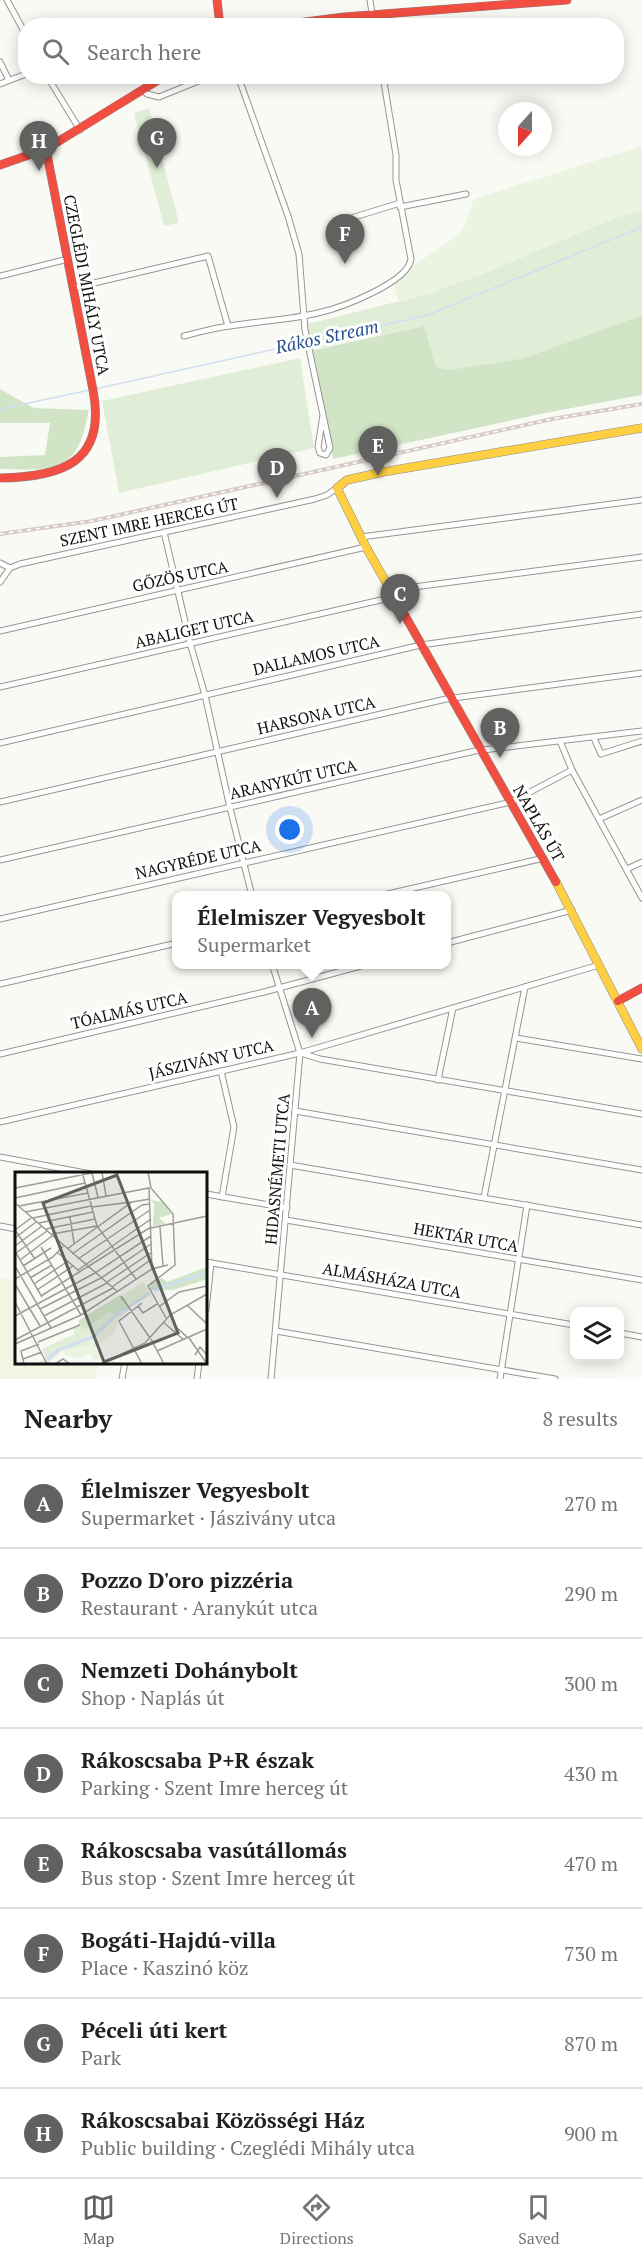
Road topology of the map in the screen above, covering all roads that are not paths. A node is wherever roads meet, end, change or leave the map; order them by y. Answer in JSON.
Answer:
{"nodes":[{"id":1,"x":7,"y":0,"type":"edge"},
{"id":2,"x":217,"y":0,"type":"edge"},
{"id":3,"x":370,"y":0,"type":"edge"},
{"id":4,"x":567,"y":0,"type":"edge"},
{"id":5,"x":525,"y":2,"type":"edge"},
{"id":6,"x":371,"y":15,"type":"junction"},
{"id":7,"x":219,"y":18,"type":"edge"},
{"id":8,"x":345,"y":18,"type":"edge"},
{"id":9,"x":372,"y":18,"type":"edge"},
{"id":10,"x":18,"y":20,"type":"edge"},
{"id":11,"x":0,"y":62,"type":"edge"},
{"id":12,"x":18,"y":77,"type":"edge"},
{"id":13,"x":9,"y":80,"type":"junction"},
{"id":14,"x":0,"y":84,"type":"edge"},
{"id":15,"x":53,"y":84,"type":"edge"},
{"id":16,"x":152,"y":84,"type":"edge"},
{"id":17,"x":192,"y":84,"type":"edge"},
{"id":18,"x":241,"y":84,"type":"edge"},
{"id":19,"x":384,"y":84,"type":"edge"},
{"id":20,"x":143,"y":90,"type":"junction"},
{"id":21,"x":80,"y":130,"type":"junction"},
{"id":22,"x":46,"y":149,"type":"junction"},
{"id":23,"x":0,"y":165,"type":"edge"},
{"id":24,"x":466,"y":194,"type":"dead end"},
{"id":25,"x":400,"y":205,"type":"junction"},
{"id":26,"x":348,"y":219,"type":"dead end"},
{"id":27,"x":68,"y":259,"type":"junction"},
{"id":28,"x":0,"y":276,"type":"edge"},
{"id":29,"x":74,"y":288,"type":"junction"},
{"id":30,"x":304,"y":315,"type":"junction"},
{"id":31,"x":228,"y":326,"type":"junction"},
{"id":32,"x":184,"y":336,"type":"dead end"},
{"id":33,"x":322,"y":414,"type":"junction"},
{"id":34,"x":642,"y":428,"type":"edge"},
{"id":35,"x":0,"y":478,"type":"edge"},
{"id":36,"x":337,"y":488,"type":"junction"},
{"id":37,"x":642,"y":500,"type":"edge"},
{"id":38,"x":164,"y":532,"type":"junction"},
{"id":39,"x":361,"y":537,"type":"junction"},
{"id":40,"x":366,"y":548,"type":"junction"},
{"id":41,"x":642,"y":556,"type":"edge"},
{"id":42,"x":0,"y":563,"type":"edge"},
{"id":43,"x":10,"y":568,"type":"junction"},
{"id":44,"x":0,"y":582,"type":"edge"},
{"id":45,"x":179,"y":590,"type":"junction"},
{"id":46,"x":392,"y":593,"type":"junction"},
{"id":47,"x":642,"y":614,"type":"edge"},
{"id":48,"x":0,"y":631,"type":"edge"},
{"id":49,"x":190,"y":643,"type":"junction"},
{"id":50,"x":421,"y":645,"type":"junction"},
{"id":51,"x":642,"y":673,"type":"edge"},
{"id":52,"x":0,"y":687,"type":"edge"},
{"id":53,"x":205,"y":695,"type":"junction"},
{"id":54,"x":451,"y":698,"type":"junction"},
{"id":55,"x":642,"y":731,"type":"edge"},
{"id":56,"x":594,"y":738,"type":"junction"},
{"id":57,"x":560,"y":741,"type":"junction"},
{"id":58,"x":642,"y":741,"type":"edge"},
{"id":59,"x":0,"y":744,"type":"edge"},
{"id":60,"x":481,"y":750,"type":"junction"},
{"id":61,"x":218,"y":752,"type":"junction"},
{"id":62,"x":572,"y":770,"type":"junction"},
{"id":63,"x":642,"y":800,"type":"edge"},
{"id":64,"x":0,"y":802,"type":"edge"},
{"id":65,"x":511,"y":802,"type":"junction"},
{"id":66,"x":230,"y":808,"type":"junction"},
{"id":67,"x":598,"y":819,"type":"junction"},
{"id":68,"x":544,"y":858,"type":"junction"},
{"id":69,"x":0,"y":860,"type":"edge"},
{"id":70,"x":642,"y":862,"type":"edge"},
{"id":71,"x":243,"y":863,"type":"junction"},
{"id":72,"x":627,"y":869,"type":"junction"},
{"id":73,"x":251,"y":891,"type":"edge"},
{"id":74,"x":401,"y":891,"type":"edge"},
{"id":75,"x":642,"y":898,"type":"edge"},
{"id":76,"x":572,"y":910,"type":"junction"},
{"id":77,"x":0,"y":919,"type":"edge"},
{"id":78,"x":451,"y":942,"type":"edge"},
{"id":79,"x":172,"y":943,"type":"edge"},
{"id":80,"x":599,"y":965,"type":"junction"},
{"id":81,"x":273,"y":969,"type":"edge"},
{"id":82,"x":349,"y":969,"type":"edge"},
{"id":83,"x":0,"y":984,"type":"edge"},
{"id":84,"x":525,"y":987,"type":"junction"},
{"id":85,"x":279,"y":988,"type":"junction"},
{"id":86,"x":642,"y":988,"type":"edge"},
{"id":87,"x":618,"y":1001,"type":"junction"},
{"id":88,"x":453,"y":1008,"type":"junction"},
{"id":89,"x":516,"y":1038,"type":"junction"},
{"id":90,"x":642,"y":1049,"type":"edge"},
{"id":91,"x":300,"y":1053,"type":"junction"},
{"id":92,"x":0,"y":1054,"type":"edge"},
{"id":93,"x":642,"y":1059,"type":"edge"},
{"id":94,"x":221,"y":1071,"type":"junction"},
{"id":95,"x":438,"y":1080,"type":"junction"},
{"id":96,"x":505,"y":1091,"type":"junction"},
{"id":97,"x":295,"y":1110,"type":"junction"},
{"id":98,"x":642,"y":1114,"type":"edge"},
{"id":99,"x":0,"y":1122,"type":"edge"},
{"id":100,"x":495,"y":1144,"type":"junction"},
{"id":101,"x":0,"y":1157,"type":"edge"},
{"id":102,"x":290,"y":1165,"type":"junction"},
{"id":103,"x":642,"y":1170,"type":"edge"},
{"id":104,"x":86,"y":1172,"type":"edge"},
{"id":105,"x":207,"y":1194,"type":"edge"},
{"id":106,"x":222,"y":1197,"type":"junction"},
{"id":107,"x":484,"y":1197,"type":"junction"},
{"id":108,"x":527,"y":1205,"type":"junction"},
{"id":109,"x":287,"y":1208,"type":"junction"},
{"id":110,"x":286,"y":1220,"type":"junction"},
{"id":111,"x":642,"y":1225,"type":"edge"},
{"id":112,"x":0,"y":1226,"type":"edge"},
{"id":113,"x":15,"y":1229,"type":"edge"},
{"id":114,"x":519,"y":1260,"type":"junction"},
{"id":115,"x":208,"y":1263,"type":"edge"},
{"id":116,"x":281,"y":1275,"type":"junction"},
{"id":117,"x":642,"y":1280,"type":"edge"},
{"id":118,"x":207,"y":1286,"type":"edge"},
{"id":119,"x":511,"y":1314,"type":"junction"},
{"id":120,"x":570,"y":1324,"type":"edge"},
{"id":121,"x":276,"y":1331,"type":"junction"},
{"id":122,"x":624,"y":1334,"type":"edge"},
{"id":123,"x":642,"y":1337,"type":"edge"},
{"id":124,"x":125,"y":1364,"type":"edge"},
{"id":125,"x":199,"y":1364,"type":"edge"},
{"id":126,"x":502,"y":1370,"type":"junction"},
{"id":127,"x":122,"y":1379,"type":"edge"},
{"id":128,"x":197,"y":1379,"type":"edge"},
{"id":129,"x":271,"y":1379,"type":"edge"},
{"id":130,"x":500,"y":1379,"type":"edge"},
{"id":131,"x":555,"y":1379,"type":"edge"}],
"edges":[{"from":1,"to":10,"type":"street"},
{"from":2,"to":7,"type":"street"},
{"from":3,"to":6,"type":"street"},
{"from":4,"to":5,"type":"street"},
{"from":5,"to":6,"type":"street"},
{"from":6,"to":8,"type":"street"},
{"from":6,"to":9,"type":"street"},
{"from":11,"to":13,"type":"street"},
{"from":12,"to":13,"type":"street"},
{"from":13,"to":14,"type":"street"},
{"from":15,"to":21,"type":"street"},
{"from":16,"to":20,"type":"street"},
{"from":17,"to":20,"type":"street"},
{"from":18,"to":30,"type":"street"},
{"from":19,"to":25,"type":"street"},
{"from":20,"to":21,"type":"street"},
{"from":21,"to":22,"type":"street"},
{"from":22,"to":23,"type":"street"},
{"from":22,"to":27,"type":"street","name":"CZEGLÉDI MIHÁLY UTCA"},
{"from":24,"to":25,"type":"street"},
{"from":25,"to":26,"type":"street"},
{"from":25,"to":30,"type":"street"},
{"from":27,"to":28,"type":"street"},
{"from":27,"to":29,"type":"street","name":"CZEGLÉDI MIHÁLY UTCA"},
{"from":29,"to":31,"type":"street"},
{"from":29,"to":35,"type":"street","name":"CZEGLÉDI MIHÁLY UTCA"},
{"from":30,"to":31,"type":"street"},
{"from":30,"to":33,"type":"street"},
{"from":31,"to":32,"type":"street"},
{"from":33,"to":33,"type":"street"},
{"from":34,"to":36,"type":"street","name":"SZENT IMRE HERCEG ÚT"},
{"from":36,"to":38,"type":"street","name":"SZENT IMRE HERCEG ÚT"},
{"from":36,"to":39,"type":"street","name":"NAPLÁS ÚT"},
{"from":37,"to":39,"type":"street"},
{"from":38,"to":43,"type":"street","name":"SZENT IMRE HERCEG ÚT"},
{"from":38,"to":45,"type":"street"},
{"from":39,"to":40,"type":"street","name":"NAPLÁS ÚT"},
{"from":40,"to":45,"type":"street","name":"GŐZÖS UTCA"},
{"from":40,"to":46,"type":"street","name":"NAPLÁS ÚT"},
{"from":41,"to":46,"type":"street","name":"ABALIGET UTCA"},
{"from":42,"to":43,"type":"street"},
{"from":43,"to":44,"type":"street"},
{"from":45,"to":48,"type":"street","name":"GŐZÖS UTCA"},
{"from":45,"to":49,"type":"street"},
{"from":46,"to":49,"type":"street","name":"ABALIGET UTCA"},
{"from":46,"to":50,"type":"street","name":"NAPLÁS ÚT"},
{"from":47,"to":50,"type":"street","name":"DALLAMOS UTCA"},
{"from":49,"to":52,"type":"street","name":"ABALIGET UTCA"},
{"from":49,"to":53,"type":"street"},
{"from":50,"to":53,"type":"street","name":"DALLAMOS UTCA"},
{"from":50,"to":54,"type":"street","name":"NAPLÁS ÚT"},
{"from":51,"to":54,"type":"street","name":"HARSONA UTCA"},
{"from":53,"to":59,"type":"street","name":"DALLAMOS UTCA"},
{"from":53,"to":61,"type":"street"},
{"from":54,"to":60,"type":"street","name":"NAPLÁS ÚT"},
{"from":54,"to":61,"type":"street","name":"HARSONA UTCA"},
{"from":55,"to":56,"type":"street","name":"ARANYKÚT UTCA"},
{"from":56,"to":57,"type":"street","name":"ARANYKÚT UTCA"},
{"from":56,"to":58,"type":"street"},
{"from":57,"to":60,"type":"street","name":"ARANYKÚT UTCA"},
{"from":57,"to":62,"type":"street"},
{"from":60,"to":65,"type":"street","name":"NAPLÁS ÚT"},
{"from":60,"to":66,"type":"street","name":"ARANYKÚT UTCA"},
{"from":61,"to":64,"type":"street","name":"HARSONA UTCA"},
{"from":61,"to":66,"type":"street"},
{"from":62,"to":65,"type":"street","name":"NAGYRÉDE UTCA"},
{"from":62,"to":67,"type":"street"},
{"from":63,"to":67,"type":"street"},
{"from":65,"to":68,"type":"street","name":"NAPLÁS ÚT"},
{"from":65,"to":71,"type":"street","name":"NAGYRÉDE UTCA"},
{"from":66,"to":69,"type":"street","name":"ARANYKÚT UTCA"},
{"from":66,"to":71,"type":"street"},
{"from":67,"to":72,"type":"street"},
{"from":68,"to":74,"type":"street"},
{"from":68,"to":76,"type":"street","name":"NAPLÁS ÚT"},
{"from":70,"to":72,"type":"street"},
{"from":71,"to":73,"type":"street"},
{"from":71,"to":77,"type":"street","name":"NAGYRÉDE UTCA"},
{"from":72,"to":75,"type":"street"},
{"from":76,"to":78,"type":"street"},
{"from":76,"to":80,"type":"street","name":"NAPLÁS ÚT"},
{"from":79,"to":83,"type":"street"},
{"from":80,"to":84,"type":"street","name":"JÁSZIVÁNY UTCA"},
{"from":80,"to":87,"type":"street","name":"NAPLÁS ÚT"},
{"from":81,"to":85,"type":"street","name":"HIDASNÉMETI UTCA"},
{"from":82,"to":85,"type":"street","name":"TÓALMÁS UTCA"},
{"from":84,"to":88,"type":"street","name":"JÁSZIVÁNY UTCA"},
{"from":84,"to":89,"type":"street"},
{"from":85,"to":91,"type":"street","name":"HIDASNÉMETI UTCA"},
{"from":85,"to":92,"type":"street","name":"TÓALMÁS UTCA"},
{"from":86,"to":87,"type":"street"},
{"from":87,"to":90,"type":"street","name":"NAPLÁS ÚT"},
{"from":88,"to":91,"type":"street","name":"JÁSZIVÁNY UTCA"},
{"from":88,"to":95,"type":"street"},
{"from":89,"to":93,"type":"street"},
{"from":89,"to":96,"type":"street"},
{"from":91,"to":94,"type":"street","name":"JÁSZIVÁNY UTCA"},
{"from":91,"to":95,"type":"street"},
{"from":91,"to":97,"type":"street","name":"HIDASNÉMETI UTCA"},
{"from":94,"to":99,"type":"street","name":"JÁSZIVÁNY UTCA"},
{"from":94,"to":106,"type":"street"},
{"from":95,"to":96,"type":"street"},
{"from":96,"to":98,"type":"street"},
{"from":96,"to":100,"type":"street"},
{"from":97,"to":100,"type":"street"},
{"from":97,"to":102,"type":"street","name":"HIDASNÉMETI UTCA"},
{"from":100,"to":103,"type":"street"},
{"from":100,"to":107,"type":"street"},
{"from":101,"to":104,"type":"street"},
{"from":102,"to":107,"type":"street"},
{"from":102,"to":109,"type":"street","name":"HIDASNÉMETI UTCA"},
{"from":105,"to":106,"type":"street"},
{"from":106,"to":109,"type":"street"},
{"from":107,"to":108,"type":"street"},
{"from":108,"to":111,"type":"street"},
{"from":108,"to":114,"type":"street"},
{"from":109,"to":110,"type":"street","name":"HIDASNÉMETI UTCA"},
{"from":110,"to":114,"type":"street","name":"HEKTÁR UTCA"},
{"from":110,"to":116,"type":"street","name":"HIDASNÉMETI UTCA"},
{"from":112,"to":113,"type":"street"},
{"from":114,"to":117,"type":"street","name":"HEKTÁR UTCA"},
{"from":114,"to":119,"type":"street"},
{"from":115,"to":116,"type":"street","name":"ALMÁSHÁZA UTCA"},
{"from":115,"to":118,"type":"street"},
{"from":116,"to":119,"type":"street","name":"ALMÁSHÁZA UTCA"},
{"from":116,"to":121,"type":"street","name":"HIDASNÉMETI UTCA"},
{"from":119,"to":120,"type":"street","name":"ALMÁSHÁZA UTCA"},
{"from":119,"to":126,"type":"street"},
{"from":121,"to":126,"type":"street"},
{"from":121,"to":129,"type":"street","name":"HIDASNÉMETI UTCA"},
{"from":122,"to":123,"type":"street"},
{"from":124,"to":127,"type":"street"},
{"from":125,"to":128,"type":"street"},
{"from":126,"to":130,"type":"street"},
{"from":126,"to":131,"type":"street"}]}
